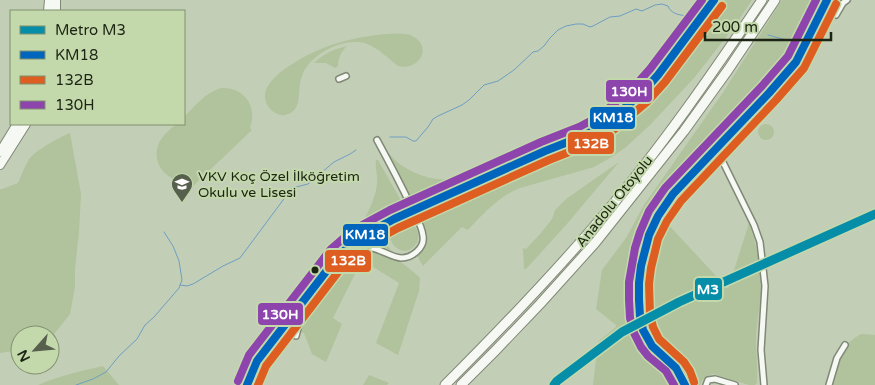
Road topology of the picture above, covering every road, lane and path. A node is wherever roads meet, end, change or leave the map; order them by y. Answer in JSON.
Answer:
{"nodes":[{"id":1,"x":714,"y":0,"type":"edge"},
{"id":2,"x":762,"y":0,"type":"edge"},
{"id":3,"x":775,"y":0,"type":"edge"},
{"id":4,"x":826,"y":0,"type":"edge"},
{"id":5,"x":846,"y":0,"type":"edge"},
{"id":6,"x":836,"y":14,"type":"dead end"},
{"id":7,"x":346,"y":76,"type":"dead end"},
{"id":8,"x":339,"y":79,"type":"dead end"},
{"id":9,"x":16,"y":125,"type":"edge"},
{"id":10,"x":25,"y":125,"type":"edge"},
{"id":11,"x":377,"y":140,"type":"dead end"},
{"id":12,"x":716,"y":148,"type":"junction"},
{"id":13,"x":0,"y":152,"type":"edge"},
{"id":14,"x":0,"y":165,"type":"edge"},
{"id":15,"x":296,"y":336,"type":"dead end"},
{"id":16,"x":846,"y":344,"type":"dead end"},
{"id":17,"x":247,"y":385,"type":"edge"},
{"id":18,"x":446,"y":385,"type":"edge"},
{"id":19,"x":461,"y":385,"type":"edge"},
{"id":20,"x":685,"y":385,"type":"edge"},
{"id":21,"x":706,"y":385,"type":"edge"},
{"id":22,"x":735,"y":385,"type":"edge"},
{"id":23,"x":764,"y":385,"type":"edge"},
{"id":24,"x":829,"y":385,"type":"edge"}],
"edges":[{"from":1,"to":17,"type":"main road","bridge":true},
{"from":2,"to":18,"type":"highway","name":"Anadolu Otoyolu"},
{"from":3,"to":19,"type":"highway","name":"Anadolu Otoyolu"},
{"from":4,"to":12,"type":"main road"},
{"from":5,"to":6,"type":"street"},
{"from":7,"to":8,"type":"street"},
{"from":9,"to":13,"type":"main road"},
{"from":10,"to":14,"type":"main road"},
{"from":11,"to":15,"type":"street"},
{"from":12,"to":20,"type":"main road"},
{"from":12,"to":23,"type":"street"},
{"from":16,"to":24,"type":"street"},
{"from":21,"to":22,"type":"street"}]}
